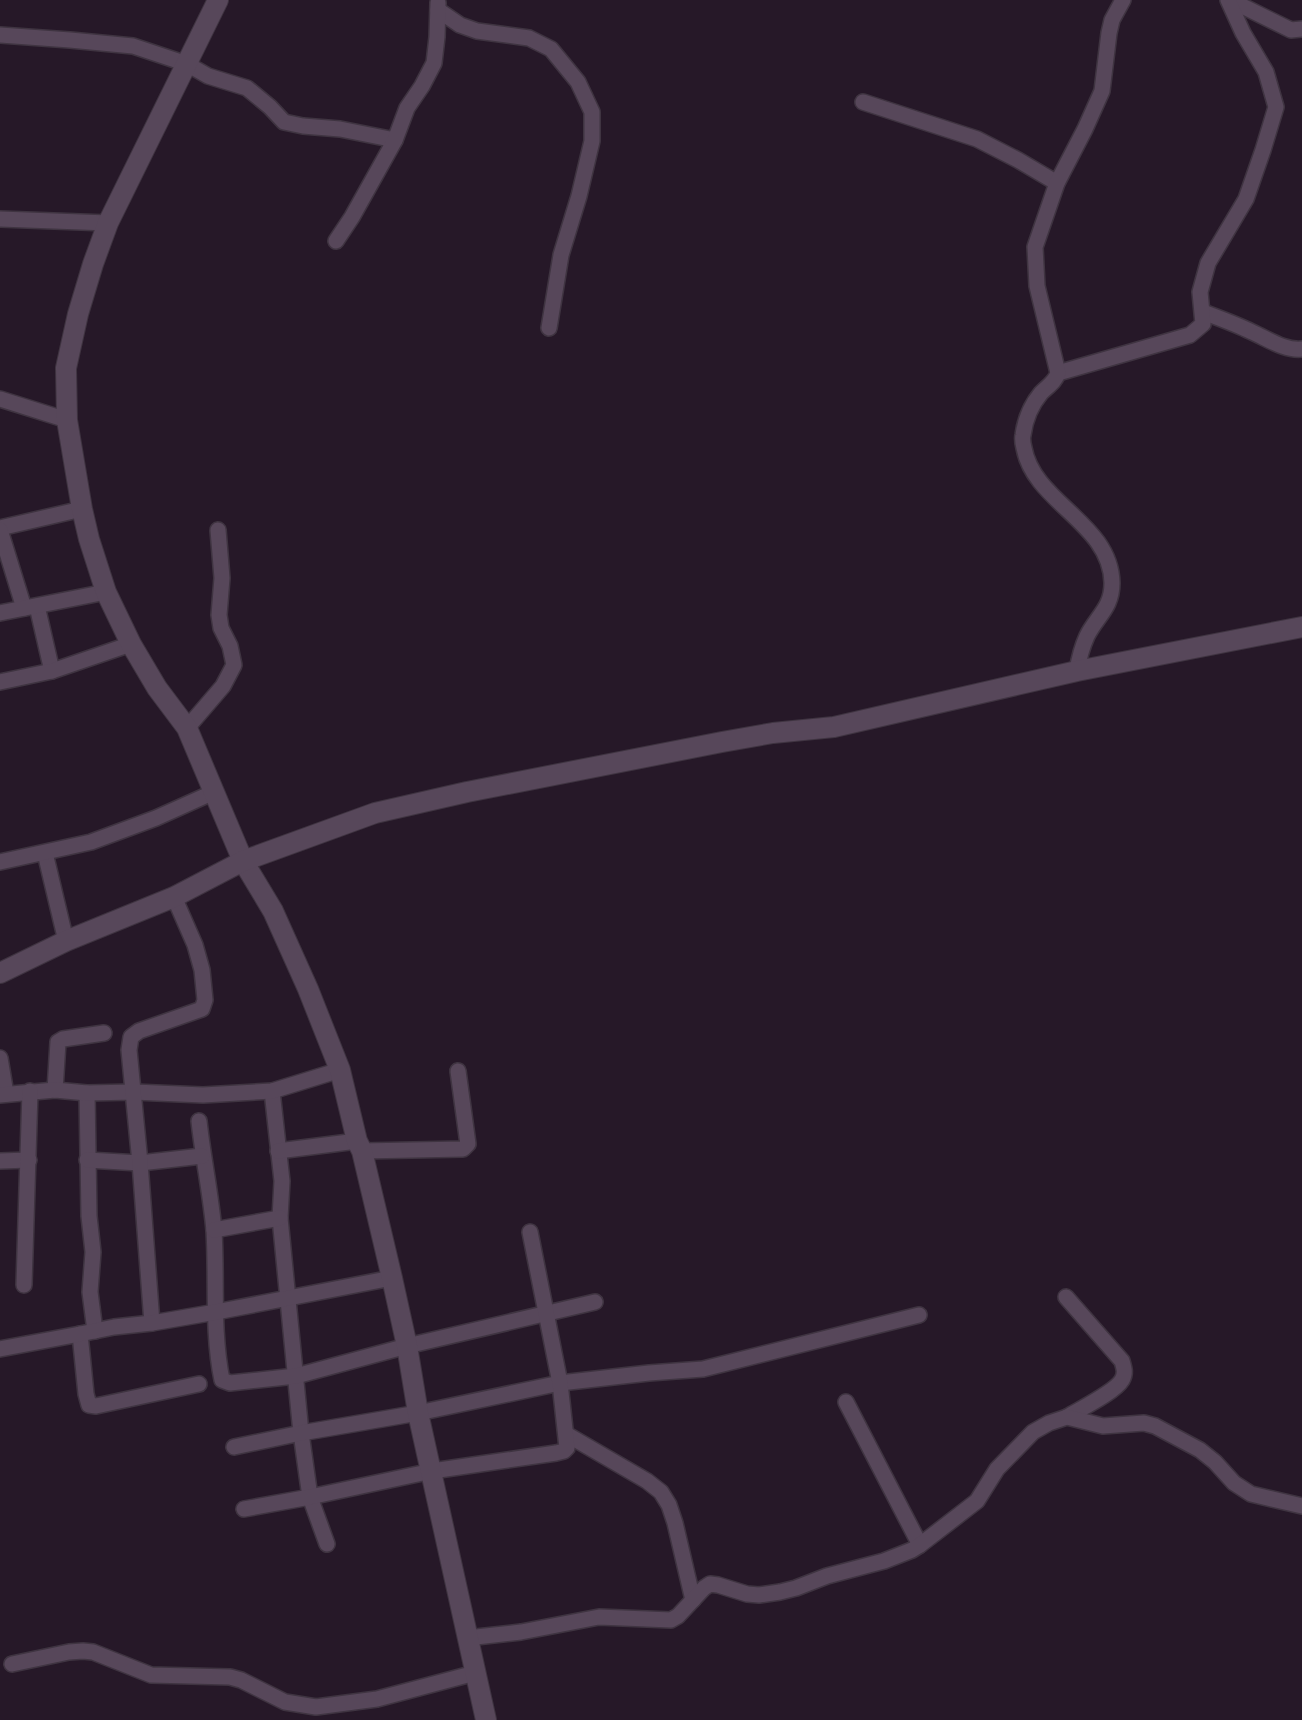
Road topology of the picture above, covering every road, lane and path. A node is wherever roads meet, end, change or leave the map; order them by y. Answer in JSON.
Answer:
{"nodes":[{"id":1,"x":218,"y":0,"type":"edge"},
{"id":2,"x":1123,"y":0,"type":"edge"},
{"id":3,"x":1229,"y":0,"type":"edge"},
{"id":4,"x":438,"y":5,"type":"edge"},
{"id":5,"x":1302,"y":29,"type":"edge"},
{"id":6,"x":0,"y":35,"type":"edge"},
{"id":7,"x":187,"y":64,"type":"junction"},
{"id":8,"x":863,"y":102,"type":"dead end"},
{"id":9,"x":395,"y":140,"type":"junction"},
{"id":10,"x":1057,"y":183,"type":"junction"},
{"id":11,"x":0,"y":219,"type":"edge"},
{"id":12,"x":108,"y":223,"type":"junction"},
{"id":13,"x":336,"y":241,"type":"dead end"},
{"id":14,"x":1203,"y":312,"type":"junction"},
{"id":15,"x":549,"y":328,"type":"dead end"},
{"id":16,"x":1302,"y":349,"type":"edge"},
{"id":17,"x":1058,"y":373,"type":"junction"},
{"id":18,"x":0,"y":399,"type":"edge"},
{"id":19,"x":67,"y":420,"type":"junction"},
{"id":20,"x":82,"y":509,"type":"junction"},
{"id":21,"x":0,"y":529,"type":"edge"},
{"id":22,"x":218,"y":531,"type":"dead end"},
{"id":23,"x":106,"y":592,"type":"junction"},
{"id":24,"x":30,"y":607,"type":"junction"},
{"id":25,"x":0,"y":613,"type":"edge"},
{"id":26,"x":1302,"y":627,"type":"edge"},
{"id":27,"x":131,"y":644,"type":"junction"},
{"id":28,"x":52,"y":671,"type":"junction"},
{"id":29,"x":1077,"y":671,"type":"junction"},
{"id":30,"x":0,"y":682,"type":"edge"},
{"id":31,"x":186,"y":728,"type":"junction"},
{"id":32,"x":214,"y":792,"type":"junction"},
{"id":33,"x":45,"y":853,"type":"junction"},
{"id":34,"x":243,"y":861,"type":"junction"},
{"id":35,"x":0,"y":862,"type":"edge"},
{"id":36,"x":174,"y":897,"type":"junction"},
{"id":37,"x":66,"y":941,"type":"junction"},
{"id":38,"x":0,"y":973,"type":"edge"},
{"id":39,"x":104,"y":1033,"type":"dead end"},
{"id":40,"x":0,"y":1058,"type":"edge"},
{"id":41,"x":340,"y":1070,"type":"junction"},
{"id":42,"x":458,"y":1071,"type":"dead end"},
{"id":43,"x":55,"y":1090,"type":"junction"},
{"id":44,"x":30,"y":1091,"type":"junction"},
{"id":45,"x":272,"y":1091,"type":"junction"},
{"id":46,"x":134,"y":1092,"type":"junction"},
{"id":47,"x":87,"y":1093,"type":"junction"},
{"id":48,"x":3,"y":1094,"type":"edge"},
{"id":49,"x":199,"y":1121,"type":"dead end"},
{"id":50,"x":360,"y":1146,"type":"junction"},
{"id":51,"x":278,"y":1151,"type":"junction"},
{"id":52,"x":202,"y":1156,"type":"junction"},
{"id":53,"x":29,"y":1160,"type":"junction"},
{"id":54,"x":87,"y":1160,"type":"junction"},
{"id":55,"x":0,"y":1161,"type":"edge"},
{"id":56,"x":140,"y":1163,"type":"junction"},
{"id":57,"x":280,"y":1218,"type":"junction"},
{"id":58,"x":214,"y":1230,"type":"junction"},
{"id":59,"x":530,"y":1232,"type":"dead end"},
{"id":60,"x":392,"y":1278,"type":"junction"},
{"id":61,"x":24,"y":1285,"type":"dead end"},
{"id":62,"x":289,"y":1297,"type":"junction"},
{"id":63,"x":1066,"y":1297,"type":"dead end"},
{"id":64,"x":595,"y":1302,"type":"dead end"},
{"id":65,"x":216,"y":1312,"type":"junction"},
{"id":66,"x":545,"y":1313,"type":"junction"},
{"id":67,"x":918,"y":1316,"type":"dead end"},
{"id":68,"x":152,"y":1323,"type":"junction"},
{"id":69,"x":95,"y":1331,"type":"junction"},
{"id":70,"x":80,"y":1335,"type":"junction"},
{"id":71,"x":407,"y":1346,"type":"junction"},
{"id":72,"x":0,"y":1349,"type":"edge"},
{"id":73,"x":296,"y":1376,"type":"junction"},
{"id":74,"x":560,"y":1383,"type":"junction"},
{"id":75,"x":199,"y":1384,"type":"dead end"},
{"id":76,"x":846,"y":1402,"type":"dead end"},
{"id":77,"x":418,"y":1413,"type":"junction"},
{"id":78,"x":1067,"y":1416,"type":"junction"},
{"id":79,"x":301,"y":1433,"type":"junction"},
{"id":80,"x":566,"y":1434,"type":"junction"},
{"id":81,"x":234,"y":1447,"type":"dead end"},
{"id":82,"x":432,"y":1471,"type":"junction"},
{"id":83,"x":310,"y":1497,"type":"junction"},
{"id":84,"x":1302,"y":1506,"type":"edge"},
{"id":85,"x":244,"y":1509,"type":"dead end"},
{"id":86,"x":327,"y":1544,"type":"dead end"},
{"id":87,"x":920,"y":1545,"type":"junction"},
{"id":88,"x":693,"y":1600,"type":"junction"},
{"id":89,"x":467,"y":1638,"type":"junction"},
{"id":90,"x":12,"y":1664,"type":"dead end"},
{"id":91,"x":475,"y":1674,"type":"junction"},
{"id":92,"x":486,"y":1720,"type":"edge"}],
"edges":[{"from":1,"to":7,"type":"street"},
{"from":2,"to":10,"type":"street"},
{"from":3,"to":5,"type":"street"},
{"from":3,"to":14,"type":"street"},
{"from":4,"to":9,"type":"street"},
{"from":4,"to":15,"type":"street"},
{"from":6,"to":7,"type":"street"},
{"from":7,"to":9,"type":"street"},
{"from":7,"to":12,"type":"street"},
{"from":8,"to":10,"type":"street"},
{"from":9,"to":13,"type":"street"},
{"from":10,"to":17,"type":"street"},
{"from":11,"to":12,"type":"street"},
{"from":12,"to":19,"type":"street"},
{"from":14,"to":16,"type":"street"},
{"from":14,"to":17,"type":"street"},
{"from":17,"to":29,"type":"street"},
{"from":18,"to":19,"type":"street"},
{"from":19,"to":20,"type":"street"},
{"from":20,"to":21,"type":"street"},
{"from":20,"to":23,"type":"street"},
{"from":21,"to":24,"type":"street"},
{"from":22,"to":31,"type":"street"},
{"from":23,"to":24,"type":"street"},
{"from":23,"to":27,"type":"street"},
{"from":24,"to":25,"type":"street"},
{"from":24,"to":28,"type":"street"},
{"from":26,"to":29,"type":"street"},
{"from":27,"to":28,"type":"street"},
{"from":27,"to":31,"type":"street"},
{"from":28,"to":30,"type":"street"},
{"from":29,"to":34,"type":"street"},
{"from":31,"to":32,"type":"street"},
{"from":32,"to":33,"type":"street"},
{"from":32,"to":34,"type":"street"},
{"from":33,"to":35,"type":"street"},
{"from":33,"to":37,"type":"street"},
{"from":34,"to":36,"type":"street"},
{"from":34,"to":41,"type":"street"},
{"from":36,"to":37,"type":"street"},
{"from":36,"to":46,"type":"street"},
{"from":37,"to":38,"type":"street"},
{"from":39,"to":43,"type":"street"},
{"from":40,"to":48,"type":"street"},
{"from":41,"to":45,"type":"street"},
{"from":41,"to":50,"type":"street"},
{"from":42,"to":50,"type":"street"},
{"from":43,"to":44,"type":"street"},
{"from":43,"to":47,"type":"street"},
{"from":44,"to":48,"type":"street"},
{"from":44,"to":53,"type":"street"},
{"from":45,"to":46,"type":"street"},
{"from":45,"to":51,"type":"street"},
{"from":46,"to":47,"type":"street"},
{"from":46,"to":56,"type":"street"},
{"from":47,"to":54,"type":"street"},
{"from":49,"to":52,"type":"street"},
{"from":50,"to":51,"type":"street"},
{"from":50,"to":60,"type":"street"},
{"from":51,"to":57,"type":"street"},
{"from":52,"to":56,"type":"street"},
{"from":52,"to":58,"type":"street"},
{"from":53,"to":55,"type":"street"},
{"from":53,"to":61,"type":"street"},
{"from":54,"to":56,"type":"street"},
{"from":54,"to":69,"type":"street"},
{"from":56,"to":68,"type":"street"},
{"from":57,"to":58,"type":"street"},
{"from":57,"to":62,"type":"street"},
{"from":58,"to":65,"type":"street"},
{"from":59,"to":66,"type":"street"},
{"from":60,"to":62,"type":"street"},
{"from":60,"to":71,"type":"street"},
{"from":62,"to":65,"type":"street"},
{"from":62,"to":73,"type":"street"},
{"from":63,"to":78,"type":"street"},
{"from":64,"to":66,"type":"street"},
{"from":65,"to":68,"type":"street"},
{"from":65,"to":73,"type":"street"},
{"from":66,"to":71,"type":"street"},
{"from":66,"to":74,"type":"street"},
{"from":67,"to":74,"type":"street"},
{"from":68,"to":69,"type":"street"},
{"from":69,"to":70,"type":"street"},
{"from":70,"to":72,"type":"street"},
{"from":70,"to":75,"type":"street"},
{"from":71,"to":73,"type":"street"},
{"from":71,"to":77,"type":"street"},
{"from":73,"to":79,"type":"street"},
{"from":74,"to":77,"type":"street"},
{"from":74,"to":80,"type":"street"},
{"from":76,"to":87,"type":"street"},
{"from":77,"to":79,"type":"street"},
{"from":77,"to":82,"type":"street"},
{"from":78,"to":84,"type":"street"},
{"from":78,"to":87,"type":"street"},
{"from":79,"to":81,"type":"street"},
{"from":79,"to":83,"type":"street"},
{"from":80,"to":82,"type":"street"},
{"from":80,"to":88,"type":"street"},
{"from":82,"to":83,"type":"street"},
{"from":82,"to":89,"type":"street"},
{"from":83,"to":85,"type":"street"},
{"from":83,"to":86,"type":"street"},
{"from":87,"to":88,"type":"street"},
{"from":88,"to":89,"type":"street"},
{"from":89,"to":91,"type":"street"},
{"from":90,"to":91,"type":"street"},
{"from":91,"to":92,"type":"street"}]}
